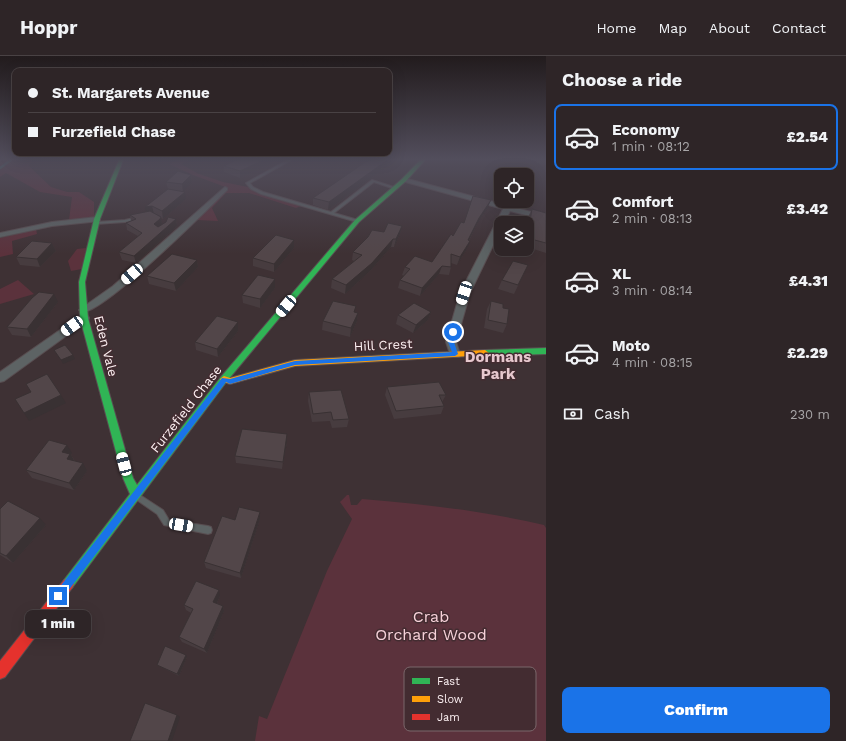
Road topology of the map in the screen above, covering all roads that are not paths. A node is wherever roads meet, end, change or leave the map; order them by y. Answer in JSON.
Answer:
{"nodes":[{"id":1,"x":109,"y":190,"type":"edge"},
{"id":2,"x":225,"y":190,"type":"edge"},
{"id":3,"x":256,"y":190,"type":"edge"},
{"id":4,"x":362,"y":190,"type":"edge"},
{"id":5,"x":393,"y":190,"type":"edge"},
{"id":6,"x":441,"y":190,"type":"edge"},
{"id":7,"x":494,"y":204,"type":"edge"},
{"id":8,"x":508,"y":208,"type":"joint"},
{"id":9,"x":331,"y":214,"type":"junction"},
{"id":10,"x":141,"y":217,"type":"edge"},
{"id":11,"x":546,"y":218,"type":"edge"},
{"id":12,"x":97,"y":221,"type":"junction"},
{"id":13,"x":357,"y":221,"type":"junction"},
{"id":14,"x":0,"y":236,"type":"edge"},
{"id":15,"x":84,"y":314,"type":"junction"},
{"id":16,"x":546,"y":351,"type":"edge"},
{"id":17,"x":455,"y":354,"type":"junction"},
{"id":18,"x":0,"y":378,"type":"edge"},
{"id":19,"x":224,"y":379,"type":"junction"},
{"id":20,"x":136,"y":495,"type":"junction"},
{"id":21,"x":208,"y":530,"type":"dead end"},
{"id":22,"x":0,"y":672,"type":"edge"}],
"edges":[{"from":1,"to":12,"type":"street","name":"Eden Vale"},
{"from":2,"to":15,"type":"street"},
{"from":3,"to":9,"type":"lane"},
{"from":4,"to":9,"type":"lane"},
{"from":5,"to":13,"type":"street","name":"Furzefield Chase"},
{"from":6,"to":7,"type":"street"},
{"from":8,"to":11,"type":"street"},
{"from":8,"to":17,"type":"street"},
{"from":9,"to":13,"type":"lane"},
{"from":10,"to":12,"type":"lane"},
{"from":12,"to":14,"type":"street"},
{"from":12,"to":15,"type":"street","name":"Eden Vale"},
{"from":13,"to":19,"type":"street","name":"Furzefield Chase"},
{"from":15,"to":18,"type":"street"},
{"from":15,"to":20,"type":"street","name":"Eden Vale"},
{"from":16,"to":17,"type":"street","name":"Hill Crest"},
{"from":17,"to":19,"type":"street","name":"Hill Crest"},
{"from":19,"to":20,"type":"street","name":"Furzefield Chase"},
{"from":20,"to":21,"type":"lane"},
{"from":20,"to":22,"type":"street","name":"Furzefield Chase"}]}
